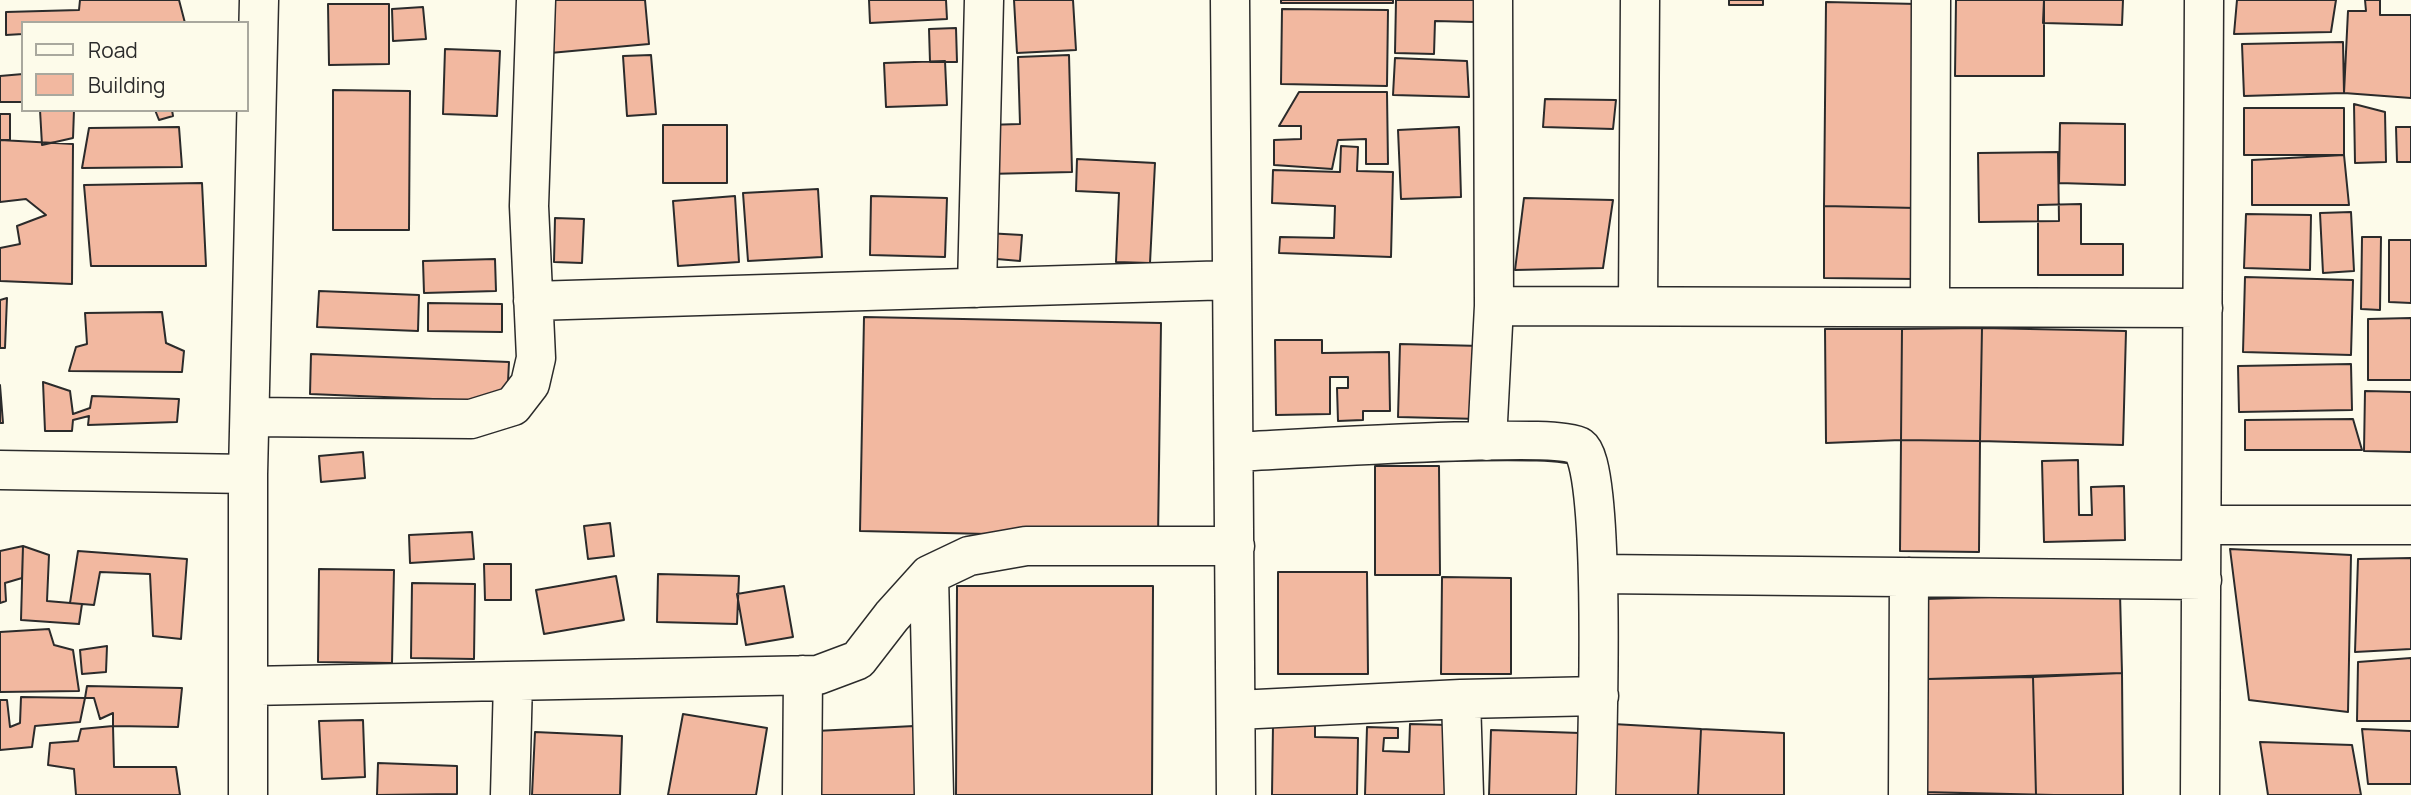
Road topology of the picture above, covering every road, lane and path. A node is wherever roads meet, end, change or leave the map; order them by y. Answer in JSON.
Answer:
{"nodes":[{"id":1,"x":260,"y":0,"type":"edge"},
{"id":2,"x":536,"y":0,"type":"edge"},
{"id":3,"x":984,"y":0,"type":"edge"},
{"id":4,"x":1230,"y":0,"type":"edge"},
{"id":5,"x":1493,"y":0,"type":"edge"},
{"id":6,"x":1640,"y":0,"type":"edge"},
{"id":7,"x":1931,"y":0,"type":"edge"},
{"id":8,"x":2204,"y":0,"type":"edge"},
{"id":9,"x":1233,"y":279,"type":"junction"},
{"id":10,"x":977,"y":288,"type":"junction"},
{"id":11,"x":534,"y":301,"type":"junction"},
{"id":12,"x":1494,"y":306,"type":"junction"},
{"id":13,"x":1639,"y":306,"type":"junction"},
{"id":14,"x":1930,"y":307,"type":"junction"},
{"id":15,"x":2203,"y":308,"type":"junction"},
{"id":16,"x":250,"y":417,"type":"junction"},
{"id":17,"x":1487,"y":441,"type":"junction"},
{"id":18,"x":1234,"y":452,"type":"junction"},
{"id":19,"x":0,"y":470,"type":"edge"},
{"id":20,"x":247,"y":474,"type":"junction"},
{"id":21,"x":2203,"y":525,"type":"junction"},
{"id":22,"x":2411,"y":525,"type":"edge"},
{"id":23,"x":1235,"y":546,"type":"junction"},
{"id":24,"x":1598,"y":573,"type":"junction"},
{"id":25,"x":929,"y":575,"type":"junction"},
{"id":26,"x":1909,"y":577,"type":"junction"},
{"id":27,"x":2202,"y":580,"type":"junction"},
{"id":28,"x":803,"y":675,"type":"junction"},
{"id":29,"x":513,"y":681,"type":"junction"},
{"id":30,"x":248,"y":686,"type":"junction"},
{"id":31,"x":1600,"y":696,"type":"junction"},
{"id":32,"x":1461,"y":699,"type":"junction"},
{"id":33,"x":1237,"y":710,"type":"junction"},
{"id":34,"x":248,"y":795,"type":"edge"},
{"id":35,"x":510,"y":795,"type":"edge"},
{"id":36,"x":802,"y":795,"type":"edge"},
{"id":37,"x":934,"y":795,"type":"edge"},
{"id":38,"x":1236,"y":795,"type":"edge"},
{"id":39,"x":1464,"y":795,"type":"edge"},
{"id":40,"x":1596,"y":795,"type":"edge"},
{"id":41,"x":1908,"y":795,"type":"edge"},
{"id":42,"x":2200,"y":795,"type":"edge"}],
"edges":[{"from":1,"to":16,"type":"street"},
{"from":2,"to":11,"type":"street"},
{"from":3,"to":10,"type":"street"},
{"from":4,"to":9,"type":"street"},
{"from":5,"to":12,"type":"street"},
{"from":6,"to":13,"type":"street"},
{"from":7,"to":14,"type":"street"},
{"from":8,"to":15,"type":"street"},
{"from":9,"to":10,"type":"street"},
{"from":9,"to":18,"type":"street"},
{"from":10,"to":11,"type":"street"},
{"from":11,"to":16,"type":"street"},
{"from":12,"to":13,"type":"street"},
{"from":12,"to":17,"type":"street"},
{"from":13,"to":14,"type":"street"},
{"from":14,"to":15,"type":"street"},
{"from":15,"to":21,"type":"street"},
{"from":16,"to":20,"type":"street"},
{"from":17,"to":18,"type":"street"},
{"from":17,"to":24,"type":"street"},
{"from":18,"to":23,"type":"street"},
{"from":19,"to":20,"type":"street"},
{"from":20,"to":30,"type":"street"},
{"from":21,"to":22,"type":"street"},
{"from":21,"to":27,"type":"street"},
{"from":23,"to":25,"type":"street"},
{"from":23,"to":33,"type":"street"},
{"from":24,"to":26,"type":"street"},
{"from":24,"to":31,"type":"street"},
{"from":25,"to":28,"type":"street"},
{"from":25,"to":37,"type":"street"},
{"from":26,"to":27,"type":"street"},
{"from":26,"to":41,"type":"street"},
{"from":27,"to":42,"type":"street"},
{"from":28,"to":29,"type":"street"},
{"from":28,"to":36,"type":"street"},
{"from":29,"to":30,"type":"street"},
{"from":29,"to":35,"type":"street"},
{"from":30,"to":34,"type":"street"},
{"from":31,"to":32,"type":"street"},
{"from":31,"to":40,"type":"street"},
{"from":32,"to":33,"type":"street"},
{"from":32,"to":39,"type":"street"},
{"from":33,"to":38,"type":"street"}]}
